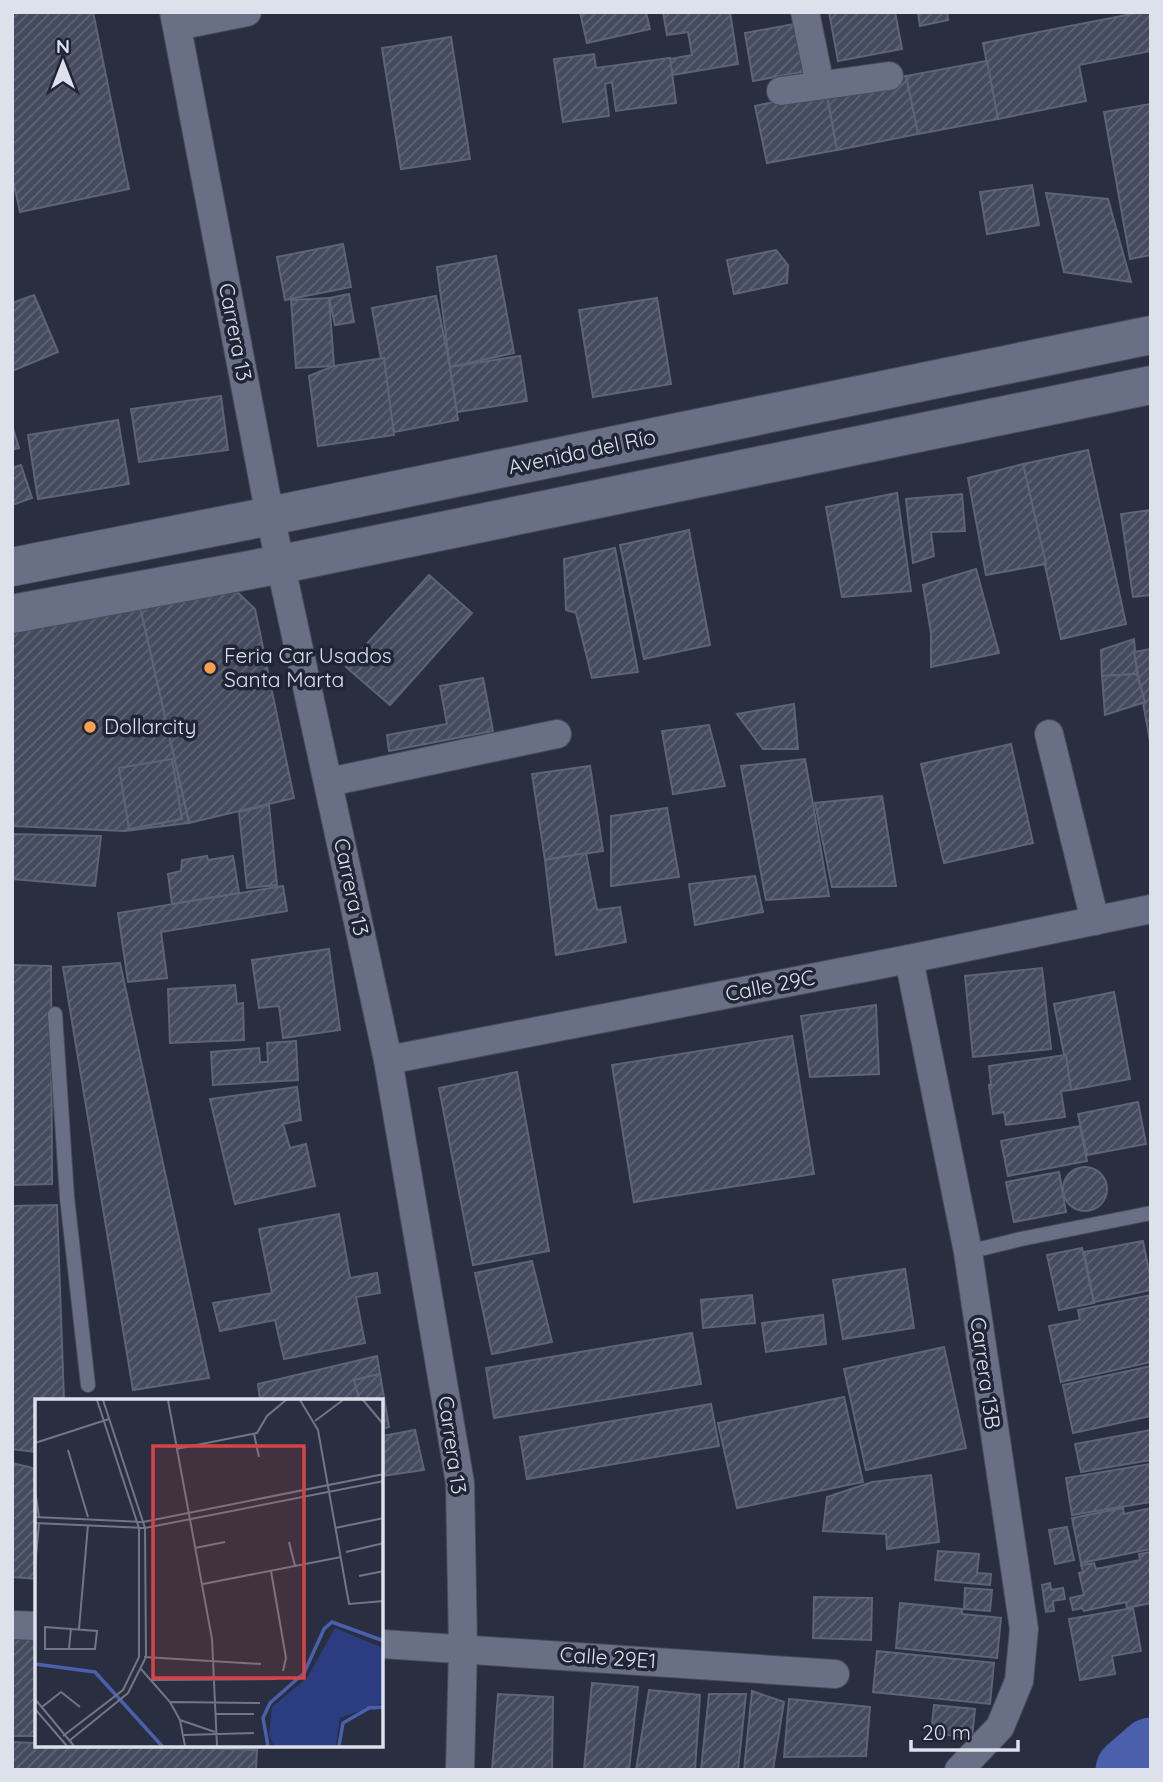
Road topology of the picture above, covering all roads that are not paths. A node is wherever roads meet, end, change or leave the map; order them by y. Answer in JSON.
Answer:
{"nodes":[{"id":1,"x":247,"y":12,"type":"edge"},
{"id":2,"x":805,"y":12,"type":"edge"},
{"id":3,"x":175,"y":19,"type":"edge"},
{"id":4,"x":889,"y":76,"type":"dead end"},
{"id":5,"x":820,"y":85,"type":"junction"},
{"id":6,"x":781,"y":91,"type":"dead end"},
{"id":7,"x":1151,"y":335,"type":"edge"},
{"id":8,"x":1151,"y":385,"type":"edge"},
{"id":9,"x":270,"y":516,"type":"junction"},
{"id":10,"x":282,"y":564,"type":"junction"},
{"id":11,"x":12,"y":567,"type":"edge"},
{"id":12,"x":12,"y":614,"type":"edge"},
{"id":13,"x":557,"y":734,"type":"dead end"},
{"id":14,"x":1049,"y":734,"type":"dead end"},
{"id":15,"x":329,"y":782,"type":"junction"},
{"id":16,"x":1151,"y":909,"type":"edge"},
{"id":17,"x":1095,"y":921,"type":"junction"},
{"id":18,"x":909,"y":959,"type":"junction"},
{"id":19,"x":55,"y":1014,"type":"dead end"},
{"id":20,"x":388,"y":1060,"type":"junction"},
{"id":21,"x":1151,"y":1213,"type":"edge"},
{"id":22,"x":968,"y":1252,"type":"junction"},
{"id":23,"x":88,"y":1385,"type":"dead end"},
{"id":24,"x":12,"y":1625,"type":"edge"},
{"id":25,"x":35,"y":1626,"type":"edge"},
{"id":26,"x":383,"y":1644,"type":"edge"},
{"id":27,"x":463,"y":1648,"type":"junction"},
{"id":28,"x":835,"y":1674,"type":"dead end"},
{"id":29,"x":460,"y":1770,"type":"edge"},
{"id":30,"x":959,"y":1770,"type":"edge"}],
"edges":[{"from":1,"to":3,"type":"street"},
{"from":2,"to":5,"type":"street"},
{"from":3,"to":9,"type":"street","name":"Carrera 13"},
{"from":4,"to":5,"type":"street"},
{"from":5,"to":6,"type":"street"},
{"from":7,"to":9,"type":"main road","name":"Avenida del Río"},
{"from":8,"to":10,"type":"main road"},
{"from":9,"to":10,"type":"street","name":"Carrera 13"},
{"from":9,"to":11,"type":"main road","name":"Avenida del Río"},
{"from":10,"to":12,"type":"main road"},
{"from":10,"to":15,"type":"street","name":"Carrera 13"},
{"from":13,"to":15,"type":"street"},
{"from":14,"to":17,"type":"street"},
{"from":15,"to":20,"type":"street","name":"Carrera 13"},
{"from":16,"to":17,"type":"street","name":"Calle 29C"},
{"from":17,"to":18,"type":"street","name":"Calle 29C"},
{"from":18,"to":20,"type":"street","name":"Calle 29C"},
{"from":18,"to":22,"type":"street","name":"Carrera 13B"},
{"from":19,"to":23,"type":"lane"},
{"from":20,"to":27,"type":"street","name":"Carrera 13"},
{"from":21,"to":22,"type":"lane"},
{"from":22,"to":30,"type":"street","name":"Carrera 13B"},
{"from":24,"to":25,"type":"street"},
{"from":26,"to":27,"type":"street","name":"Calle 29E1"},
{"from":27,"to":28,"type":"street","name":"Calle 29E1"},
{"from":27,"to":29,"type":"street","name":"Carrera 13"}]}
